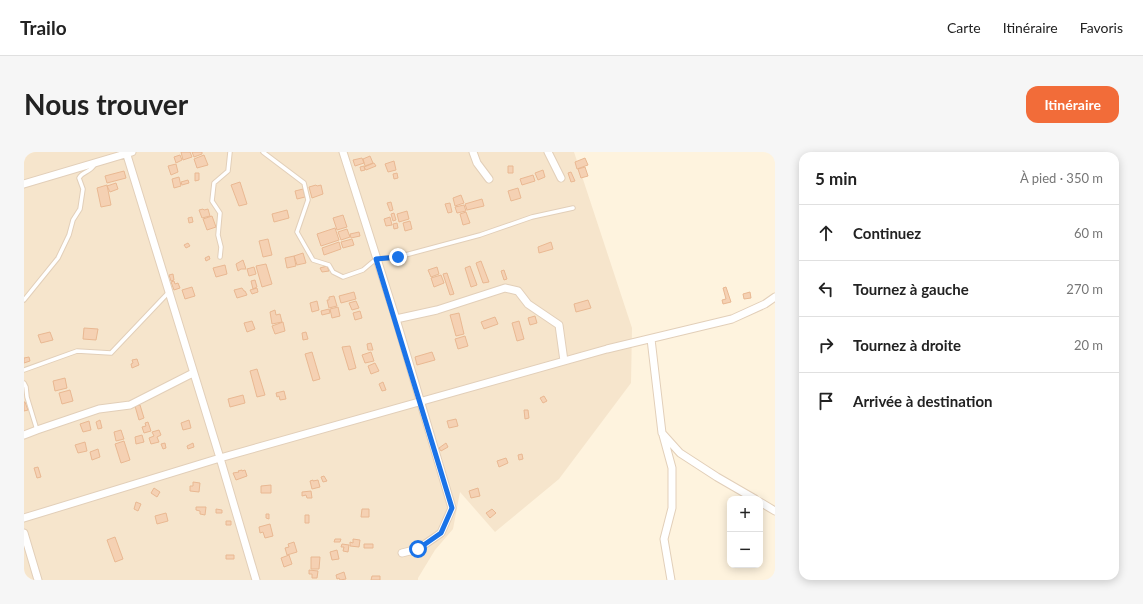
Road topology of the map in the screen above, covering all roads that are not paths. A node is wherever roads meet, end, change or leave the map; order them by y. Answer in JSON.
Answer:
{"nodes":[{"id":1,"x":230,"y":152,"type":"edge"},
{"id":2,"x":263,"y":152,"type":"edge"},
{"id":3,"x":344,"y":152,"type":"edge"},
{"id":4,"x":473,"y":152,"type":"edge"},
{"id":5,"x":548,"y":152,"type":"edge"},
{"id":6,"x":128,"y":153,"type":"edge"},
{"id":7,"x":96,"y":163,"type":"junction"},
{"id":8,"x":561,"y":178,"type":"dead end"},
{"id":9,"x":489,"y":179,"type":"dead end"},
{"id":10,"x":24,"y":184,"type":"edge"},
{"id":11,"x":573,"y":208,"type":"dead end"},
{"id":12,"x":220,"y":257,"type":"dead end"},
{"id":13,"x":376,"y":259,"type":"junction"},
{"id":14,"x":169,"y":292,"type":"junction"},
{"id":15,"x":775,"y":297,"type":"edge"},
{"id":16,"x":25,"y":298,"type":"edge"},
{"id":17,"x":396,"y":319,"type":"junction"},
{"id":18,"x":651,"y":339,"type":"junction"},
{"id":19,"x":564,"y":361,"type":"junction"},
{"id":20,"x":24,"y":370,"type":"edge"},
{"id":21,"x":193,"y":373,"type":"junction"},
{"id":22,"x":24,"y":383,"type":"edge"},
{"id":23,"x":420,"y":402,"type":"junction"},
{"id":24,"x":37,"y":430,"type":"junction"},
{"id":25,"x":662,"y":432,"type":"junction"},
{"id":26,"x":24,"y":436,"type":"edge"},
{"id":27,"x":220,"y":458,"type":"junction"},
{"id":28,"x":750,"y":496,"type":"edge"},
{"id":29,"x":763,"y":504,"type":"edge"},
{"id":30,"x":775,"y":511,"type":"edge"},
{"id":31,"x":24,"y":518,"type":"edge"},
{"id":32,"x":24,"y":533,"type":"edge"},
{"id":33,"x":402,"y":553,"type":"dead end"},
{"id":34,"x":38,"y":580,"type":"edge"},
{"id":35,"x":256,"y":580,"type":"edge"},
{"id":36,"x":672,"y":580,"type":"edge"}],
"edges":[{"from":1,"to":12,"type":"lane"},
{"from":2,"to":13,"type":"lane"},
{"from":3,"to":13,"type":"street"},
{"from":4,"to":9,"type":"street"},
{"from":5,"to":8,"type":"street"},
{"from":6,"to":7,"type":"street"},
{"from":6,"to":14,"type":"street"},
{"from":7,"to":10,"type":"street"},
{"from":7,"to":16,"type":"lane"},
{"from":11,"to":13,"type":"lane"},
{"from":13,"to":17,"type":"street"},
{"from":14,"to":20,"type":"lane"},
{"from":14,"to":21,"type":"street"},
{"from":15,"to":18,"type":"street"},
{"from":17,"to":19,"type":"street"},
{"from":17,"to":23,"type":"street"},
{"from":18,"to":19,"type":"street"},
{"from":18,"to":25,"type":"street"},
{"from":19,"to":23,"type":"street"},
{"from":21,"to":24,"type":"street"},
{"from":21,"to":27,"type":"street"},
{"from":22,"to":24,"type":"lane"},
{"from":23,"to":27,"type":"street"},
{"from":23,"to":33,"type":"street"},
{"from":24,"to":26,"type":"street"},
{"from":25,"to":28,"type":"street"},
{"from":25,"to":36,"type":"street"},
{"from":27,"to":31,"type":"street"},
{"from":27,"to":35,"type":"street"},
{"from":29,"to":30,"type":"street"},
{"from":32,"to":34,"type":"street"}]}
